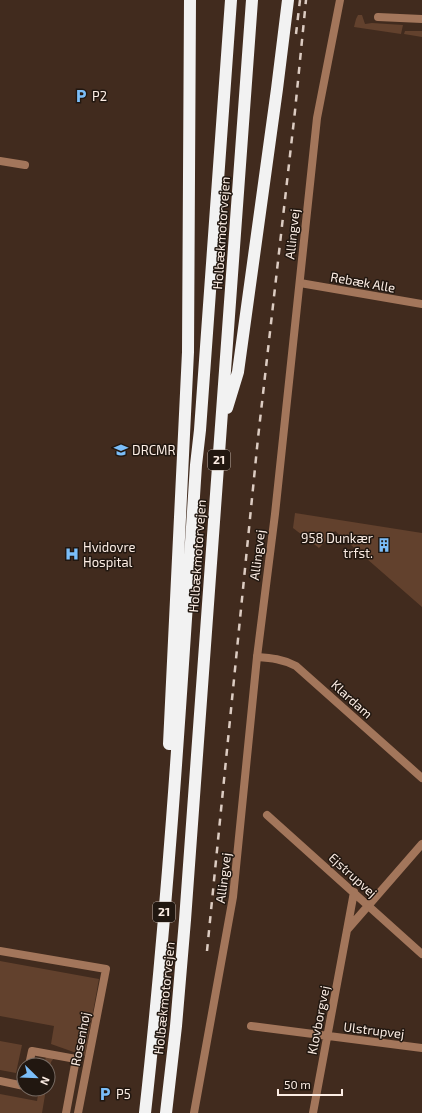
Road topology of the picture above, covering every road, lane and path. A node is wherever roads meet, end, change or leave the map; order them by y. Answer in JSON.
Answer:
{"nodes":[{"id":1,"x":190,"y":0,"type":"edge"},
{"id":2,"x":231,"y":0,"type":"edge"},
{"id":3,"x":252,"y":0,"type":"edge"},
{"id":4,"x":288,"y":0,"type":"edge"},
{"id":5,"x":340,"y":0,"type":"edge"},
{"id":6,"x":378,"y":17,"type":"dead end"},
{"id":7,"x":422,"y":19,"type":"edge"},
{"id":8,"x":0,"y":161,"type":"edge"},
{"id":9,"x":25,"y":165,"type":"dead end"},
{"id":10,"x":300,"y":283,"type":"junction"},
{"id":11,"x":422,"y":304,"type":"edge"},
{"id":12,"x":221,"y":432,"type":"junction"},
{"id":13,"x":257,"y":657,"type":"junction"},
{"id":14,"x":422,"y":778,"type":"edge"},
{"id":15,"x":173,"y":801,"type":"junction"},
{"id":16,"x":267,"y":815,"type":"dead end"},
{"id":17,"x":422,"y":844,"type":"edge"},
{"id":18,"x":354,"y":892,"type":"junction"},
{"id":19,"x":368,"y":905,"type":"junction"},
{"id":20,"x":347,"y":930,"type":"junction"},
{"id":21,"x":0,"y":950,"type":"edge"},
{"id":22,"x":422,"y":954,"type":"edge"},
{"id":23,"x":251,"y":1026,"type":"dead end"},
{"id":24,"x":328,"y":1036,"type":"junction"},
{"id":25,"x":422,"y":1048,"type":"edge"},
{"id":26,"x":31,"y":1057,"type":"edge"},
{"id":27,"x":0,"y":1081,"type":"edge"},
{"id":28,"x":16,"y":1084,"type":"edge"},
{"id":29,"x":66,"y":1113,"type":"edge"},
{"id":30,"x":78,"y":1113,"type":"edge"},
{"id":31,"x":145,"y":1113,"type":"edge"},
{"id":32,"x":166,"y":1113,"type":"edge"},
{"id":33,"x":194,"y":1113,"type":"edge"},
{"id":34,"x":313,"y":1113,"type":"edge"}],
"edges":[{"from":1,"to":15,"type":"highway"},
{"from":2,"to":15,"type":"highway","name":"Holbækmotorvejen","number":"21"},
{"from":3,"to":12,"type":"highway","name":"Holbækmotorvejen","number":"21"},
{"from":4,"to":12,"type":"highway"},
{"from":5,"to":10,"type":"street","name":"Allingvej"},
{"from":6,"to":7,"type":"street"},
{"from":8,"to":9,"type":"street"},
{"from":10,"to":11,"type":"street","name":"Rebæk Alle"},
{"from":10,"to":13,"type":"street","name":"Allingvej"},
{"from":12,"to":32,"type":"highway","name":"Holbækmotorvejen","number":"21"},
{"from":13,"to":14,"type":"street","name":"Klardam"},
{"from":13,"to":33,"type":"street","name":"Allingvej"},
{"from":15,"to":31,"type":"highway","name":"Holbækmotorvejen","number":"21"},
{"from":16,"to":18,"type":"street","name":"Ejstrupvej"},
{"from":17,"to":19,"type":"street","name":"Klovborgvej"},
{"from":18,"to":19,"type":"street","name":"Ejstrupvej"},
{"from":18,"to":20,"type":"street","name":"Klovborgvej"},
{"from":19,"to":20,"type":"street","name":"Klovborgvej"},
{"from":19,"to":22,"type":"street","name":"Ejstrupvej"},
{"from":20,"to":24,"type":"street","name":"Klovborgvej"},
{"from":21,"to":30,"type":"street","name":"Rosenhøj"},
{"from":23,"to":24,"type":"street","name":"Ulstrupvej"},
{"from":24,"to":25,"type":"street","name":"Ulstrupvej"},
{"from":24,"to":34,"type":"street","name":"Klovborgvej"},
{"from":26,"to":29,"type":"street","name":"Rosenhøj"},
{"from":27,"to":28,"type":"street"}]}
